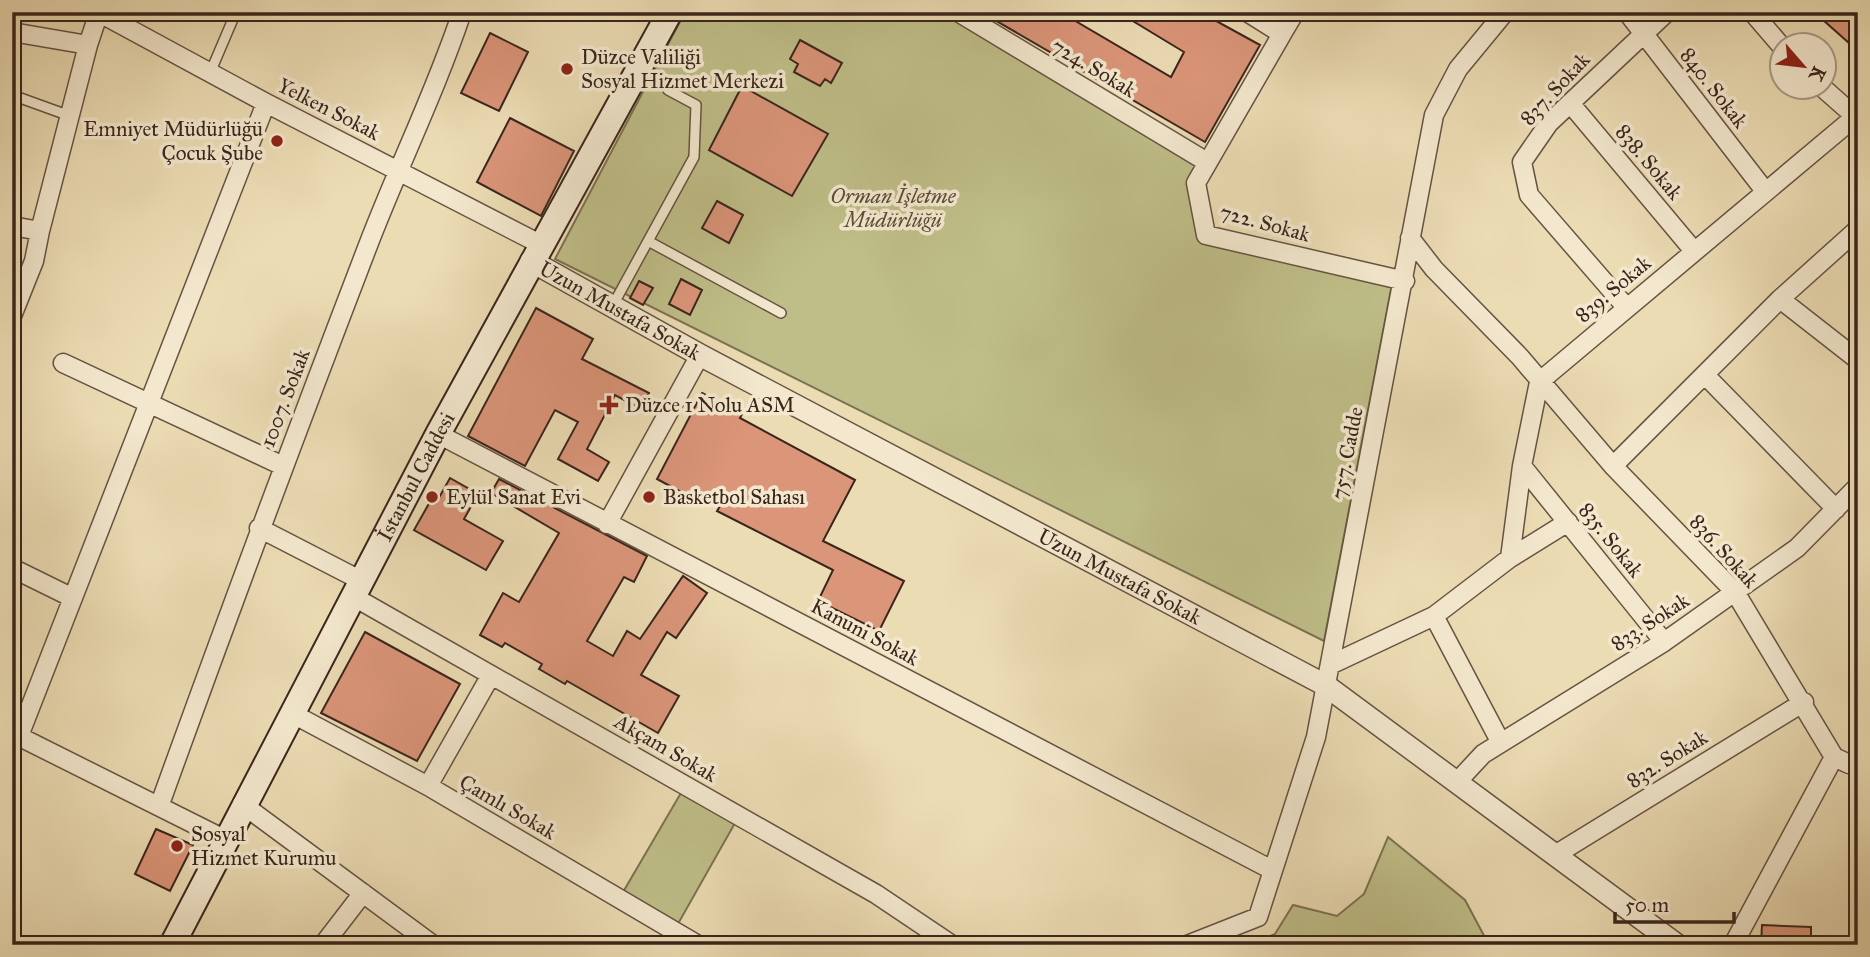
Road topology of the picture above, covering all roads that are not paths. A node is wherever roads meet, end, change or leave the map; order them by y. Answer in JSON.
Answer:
{"nodes":[{"id":1,"x":236,"y":12,"type":"edge"},
{"id":2,"x":462,"y":12,"type":"edge"},
{"id":3,"x":670,"y":12,"type":"edge"},
{"id":4,"x":958,"y":12,"type":"edge"},
{"id":5,"x":1247,"y":12,"type":"edge"},
{"id":6,"x":1295,"y":12,"type":"edge"},
{"id":7,"x":1505,"y":12,"type":"edge"},
{"id":8,"x":1627,"y":12,"type":"edge"},
{"id":9,"x":1667,"y":12,"type":"edge"},
{"id":10,"x":1752,"y":12,"type":"edge"},
{"id":11,"x":99,"y":13,"type":"edge"},
{"id":12,"x":12,"y":32,"type":"edge"},
{"id":13,"x":1643,"y":32,"type":"junction"},
{"id":14,"x":1769,"y":32,"type":"edge"},
{"id":15,"x":1282,"y":34,"type":"junction"},
{"id":16,"x":88,"y":45,"type":"junction"},
{"id":17,"x":209,"y":73,"type":"junction"},
{"id":18,"x":668,"y":90,"type":"dead end"},
{"id":19,"x":12,"y":95,"type":"edge"},
{"id":20,"x":1838,"y":102,"type":"edge"},
{"id":21,"x":266,"y":103,"type":"junction"},
{"id":22,"x":1570,"y":103,"type":"junction"},
{"id":23,"x":71,"y":116,"type":"junction"},
{"id":24,"x":1856,"y":118,"type":"edge"},
{"id":25,"x":1207,"y":162,"type":"junction"},
{"id":26,"x":397,"y":169,"type":"junction"},
{"id":27,"x":1765,"y":191,"type":"junction"},
{"id":28,"x":12,"y":226,"type":"edge"},
{"id":29,"x":1858,"y":229,"type":"edge"},
{"id":30,"x":40,"y":231,"type":"junction"},
{"id":31,"x":1410,"y":238,"type":"junction"},
{"id":32,"x":648,"y":240,"type":"junction"},
{"id":33,"x":1694,"y":251,"type":"junction"},
{"id":34,"x":536,"y":253,"type":"junction"},
{"id":35,"x":1405,"y":281,"type":"junction"},
{"id":36,"x":1780,"y":299,"type":"junction"},
{"id":37,"x":612,"y":306,"type":"junction"},
{"id":38,"x":1626,"y":307,"type":"junction"},
{"id":39,"x":781,"y":313,"type":"dead end"},
{"id":40,"x":12,"y":316,"type":"edge"},
{"id":41,"x":700,"y":355,"type":"junction"},
{"id":42,"x":1858,"y":360,"type":"edge"},
{"id":43,"x":63,"y":363,"type":"dead end"},
{"id":44,"x":1704,"y":375,"type":"junction"},
{"id":45,"x":1539,"y":382,"type":"junction"},
{"id":46,"x":149,"y":403,"type":"junction"},
{"id":47,"x":438,"y":434,"type":"junction"},
{"id":48,"x":283,"y":466,"type":"junction"},
{"id":49,"x":1522,"y":466,"type":"junction"},
{"id":50,"x":1613,"y":466,"type":"junction"},
{"id":51,"x":1858,"y":486,"type":"edge"},
{"id":52,"x":1836,"y":509,"type":"junction"},
{"id":53,"x":1568,"y":522,"type":"junction"},
{"id":54,"x":607,"y":524,"type":"junction"},
{"id":55,"x":259,"y":528,"type":"junction"},
{"id":56,"x":1510,"y":558,"type":"junction"},
{"id":57,"x":12,"y":568,"type":"edge"},
{"id":58,"x":358,"y":589,"type":"junction"},
{"id":59,"x":1735,"y":592,"type":"junction"},
{"id":60,"x":73,"y":598,"type":"junction"},
{"id":61,"x":1434,"y":616,"type":"junction"},
{"id":62,"x":1664,"y":642,"type":"junction"},
{"id":63,"x":491,"y":675,"type":"junction"},
{"id":64,"x":1328,"y":675,"type":"junction"},
{"id":65,"x":1804,"y":702,"type":"junction"},
{"id":66,"x":293,"y":714,"type":"junction"},
{"id":67,"x":16,"y":734,"type":"edge"},
{"id":68,"x":1501,"y":743,"type":"junction"},
{"id":69,"x":1834,"y":757,"type":"junction"},
{"id":70,"x":1858,"y":759,"type":"edge"},
{"id":71,"x":1457,"y":782,"type":"junction"},
{"id":72,"x":428,"y":786,"type":"junction"},
{"id":73,"x":160,"y":804,"type":"junction"},
{"id":74,"x":243,"y":804,"type":"junction"},
{"id":75,"x":224,"y":839,"type":"junction"},
{"id":76,"x":1555,"y":855,"type":"junction"},
{"id":77,"x":1272,"y":870,"type":"junction"},
{"id":78,"x":363,"y":893,"type":"junction"},
{"id":79,"x":172,"y":945,"type":"edge"},
{"id":80,"x":323,"y":945,"type":"edge"},
{"id":81,"x":433,"y":945,"type":"edge"},
{"id":82,"x":698,"y":945,"type":"edge"},
{"id":83,"x":952,"y":945,"type":"edge"},
{"id":84,"x":1187,"y":945,"type":"edge"},
{"id":85,"x":1677,"y":945,"type":"edge"},
{"id":86,"x":1733,"y":945,"type":"edge"}],
"edges":[{"from":1,"to":17,"type":"lane"},
{"from":2,"to":26,"type":"street","name":"1007. Sokak"},
{"from":3,"to":34,"type":"main road","name":"İstanbul Caddesi"},
{"from":4,"to":25,"type":"street","name":"724. Sokak"},
{"from":5,"to":15,"type":"street"},
{"from":6,"to":15,"type":"street","name":"722. Sokak"},
{"from":7,"to":31,"type":"street","name":"757. Cadde"},
{"from":8,"to":13,"type":"street","name":"840. Sokak"},
{"from":9,"to":13,"type":"street","name":"837. Sokak"},
{"from":10,"to":14,"type":"street"},
{"from":11,"to":16,"type":"street"},
{"from":11,"to":17,"type":"street","name":"Yelken Sokak"},
{"from":12,"to":16,"type":"street"},
{"from":13,"to":22,"type":"street","name":"837. Sokak"},
{"from":13,"to":27,"type":"street","name":"840. Sokak"},
{"from":15,"to":25,"type":"street","name":"722. Sokak"},
{"from":16,"to":23,"type":"street"},
{"from":17,"to":21,"type":"street","name":"Yelken Sokak"},
{"from":18,"to":32,"type":"lane"},
{"from":19,"to":23,"type":"lane"},
{"from":20,"to":24,"type":"street"},
{"from":21,"to":26,"type":"street","name":"Yelken Sokak"},
{"from":21,"to":46,"type":"street"},
{"from":22,"to":33,"type":"street","name":"838. Sokak"},
{"from":22,"to":38,"type":"street","name":"837. Sokak"},
{"from":23,"to":30,"type":"street"},
{"from":24,"to":27,"type":"street","name":"839. Sokak"},
{"from":25,"to":35,"type":"street","name":"722. Sokak"},
{"from":26,"to":34,"type":"street","name":"Yelken Sokak"},
{"from":26,"to":48,"type":"street","name":"1007. Sokak"},
{"from":27,"to":33,"type":"street","name":"839. Sokak"},
{"from":28,"to":30,"type":"street"},
{"from":29,"to":36,"type":"street"},
{"from":30,"to":40,"type":"street"},
{"from":31,"to":35,"type":"street","name":"757. Cadde"},
{"from":31,"to":45,"type":"street","name":"836. Sokak"},
{"from":32,"to":37,"type":"lane"},
{"from":32,"to":39,"type":"lane"},
{"from":33,"to":38,"type":"street","name":"839. Sokak"},
{"from":34,"to":37,"type":"street","name":"Uzun Mustafa Sokak"},
{"from":34,"to":47,"type":"main road","name":"İstanbul Caddesi"},
{"from":35,"to":64,"type":"street","name":"757. Cadde"},
{"from":36,"to":42,"type":"street"},
{"from":36,"to":44,"type":"street"},
{"from":37,"to":41,"type":"street","name":"Uzun Mustafa Sokak"},
{"from":38,"to":45,"type":"street","name":"839. Sokak"},
{"from":41,"to":54,"type":"street"},
{"from":41,"to":64,"type":"street","name":"Uzun Mustafa Sokak"},
{"from":43,"to":46,"type":"street"},
{"from":44,"to":50,"type":"street"},
{"from":44,"to":52,"type":"street"},
{"from":45,"to":49,"type":"street"},
{"from":45,"to":50,"type":"street","name":"836. Sokak"},
{"from":46,"to":48,"type":"street"},
{"from":46,"to":60,"type":"street"},
{"from":47,"to":54,"type":"street","name":"Kanuni Sokak"},
{"from":47,"to":58,"type":"main road","name":"İstanbul Caddesi"},
{"from":48,"to":55,"type":"street","name":"1007. Sokak"},
{"from":49,"to":53,"type":"street","name":"835. Sokak"},
{"from":49,"to":56,"type":"street"},
{"from":50,"to":59,"type":"street","name":"836. Sokak"},
{"from":51,"to":52,"type":"street","name":"833. Sokak"},
{"from":52,"to":59,"type":"street","name":"833. Sokak"},
{"from":53,"to":56,"type":"street"},
{"from":53,"to":62,"type":"street","name":"835. Sokak"},
{"from":54,"to":77,"type":"street","name":"Kanuni Sokak"},
{"from":55,"to":58,"type":"street","name":"Akçam Sokak"},
{"from":55,"to":73,"type":"street","name":"1007. Sokak"},
{"from":56,"to":61,"type":"street"},
{"from":57,"to":60,"type":"street"},
{"from":58,"to":63,"type":"street","name":"Akçam Sokak"},
{"from":58,"to":66,"type":"main road","name":"İstanbul Caddesi"},
{"from":59,"to":62,"type":"street","name":"833. Sokak"},
{"from":59,"to":65,"type":"street","name":"836. Sokak"},
{"from":60,"to":67,"type":"street"},
{"from":61,"to":64,"type":"street"},
{"from":61,"to":68,"type":"street"},
{"from":62,"to":68,"type":"street","name":"833. Sokak"},
{"from":63,"to":72,"type":"street"},
{"from":63,"to":83,"type":"street","name":"Akçam Sokak"},
{"from":64,"to":71,"type":"street","name":"Uzun Mustafa Sokak"},
{"from":64,"to":77,"type":"street","name":"757. Cadde"},
{"from":65,"to":69,"type":"street","name":"836. Sokak"},
{"from":65,"to":76,"type":"street","name":"832. Sokak"},
{"from":66,"to":72,"type":"street","name":"Çamlı Sokak"},
{"from":66,"to":74,"type":"main road","name":"İstanbul Caddesi"},
{"from":67,"to":73,"type":"street"},
{"from":68,"to":71,"type":"street","name":"833. Sokak"},
{"from":69,"to":70,"type":"street"},
{"from":69,"to":86,"type":"street"},
{"from":71,"to":76,"type":"street","name":"Uzun Mustafa Sokak"},
{"from":72,"to":82,"type":"street","name":"Çamlı Sokak"},
{"from":73,"to":75,"type":"street"},
{"from":74,"to":75,"type":"main road","name":"İstanbul Caddesi"},
{"from":74,"to":78,"type":"street"},
{"from":75,"to":79,"type":"main road","name":"İstanbul Caddesi"},
{"from":76,"to":85,"type":"street","name":"Uzun Mustafa Sokak"},
{"from":77,"to":84,"type":"street","name":"757. Cadde"},
{"from":78,"to":80,"type":"street"},
{"from":78,"to":81,"type":"street"}]}
